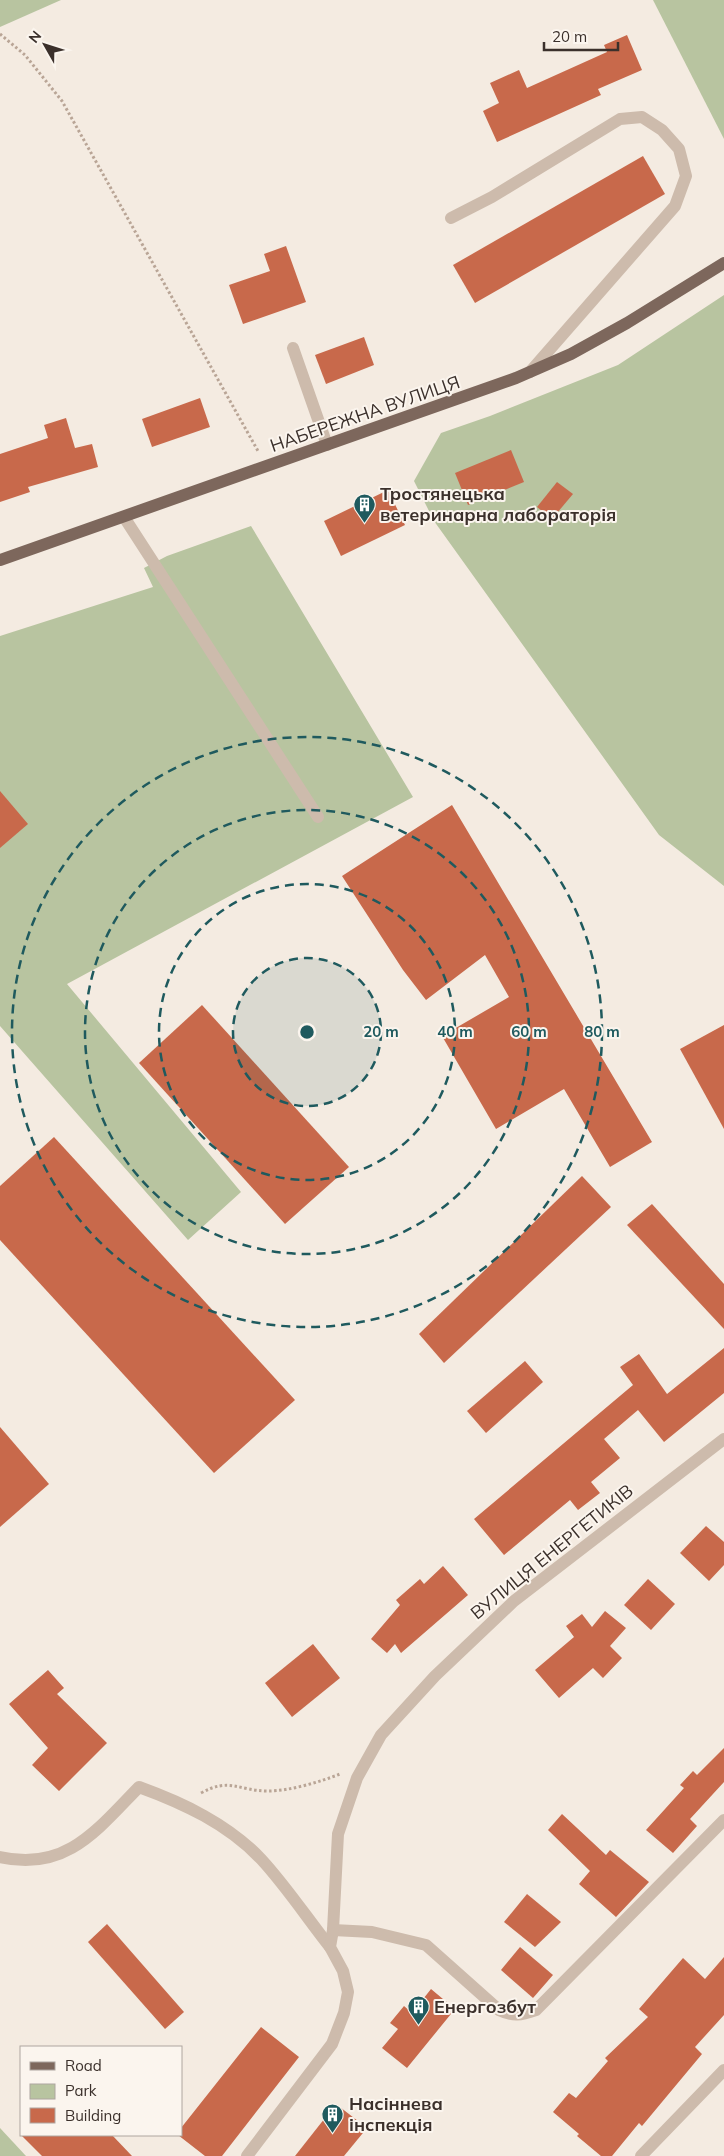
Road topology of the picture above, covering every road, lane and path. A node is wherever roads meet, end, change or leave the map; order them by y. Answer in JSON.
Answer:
{"nodes":[{"id":1,"x":0,"y":34,"type":"edge"},
{"id":2,"x":451,"y":218,"type":"dead end"},
{"id":3,"x":724,"y":263,"type":"edge"},
{"id":4,"x":293,"y":348,"type":"dead end"},
{"id":5,"x":530,"y":372,"type":"junction"},
{"id":6,"x":327,"y":446,"type":"junction"},
{"id":7,"x":267,"y":467,"type":"junction"},
{"id":8,"x":124,"y":517,"type":"junction"},
{"id":9,"x":0,"y":560,"type":"edge"},
{"id":10,"x":318,"y":817,"type":"dead end"},
{"id":11,"x":724,"y":1439,"type":"edge"},
{"id":12,"x":371,"y":1753,"type":"junction"},
{"id":13,"x":184,"y":1804,"type":"junction"},
{"id":14,"x":724,"y":1820,"type":"edge"},
{"id":15,"x":0,"y":1857,"type":"edge"},
{"id":16,"x":333,"y":1930,"type":"junction"},
{"id":17,"x":330,"y":1947,"type":"junction"},
{"id":18,"x":724,"y":2070,"type":"edge"},
{"id":19,"x":247,"y":2156,"type":"edge"},
{"id":20,"x":641,"y":2156,"type":"edge"}],
"edges":[{"from":1,"to":7,"type":"path"},
{"from":2,"to":5,"type":"street"},
{"from":3,"to":5,"type":"main road","name":"НАБЕРЕЖНА ВУЛИЦЯ"},
{"from":4,"to":6,"type":"street"},
{"from":5,"to":6,"type":"main road","name":"НАБЕРЕЖНА ВУЛИЦЯ"},
{"from":6,"to":7,"type":"main road","name":"НАБЕРЕЖНА ВУЛИЦЯ"},
{"from":7,"to":8,"type":"main road","name":"НАБЕРЕЖНА ВУЛИЦЯ"},
{"from":8,"to":9,"type":"main road","name":"НАБЕРЕЖНА ВУЛИЦЯ"},
{"from":8,"to":10,"type":"street"},
{"from":11,"to":12,"type":"street","name":"ВУЛИЦЯ ЕНЕРГЕТИКІВ"},
{"from":12,"to":13,"type":"path"},
{"from":12,"to":16,"type":"street","name":"ВУЛИЦЯ ЕНЕРГЕТИКІВ"},
{"from":13,"to":15,"type":"street"},
{"from":13,"to":17,"type":"street"},
{"from":14,"to":16,"type":"street"},
{"from":16,"to":17,"type":"street","name":"ВУЛИЦЯ ЕНЕРГЕТИКІВ"},
{"from":17,"to":19,"type":"street"},
{"from":18,"to":20,"type":"street"}]}
